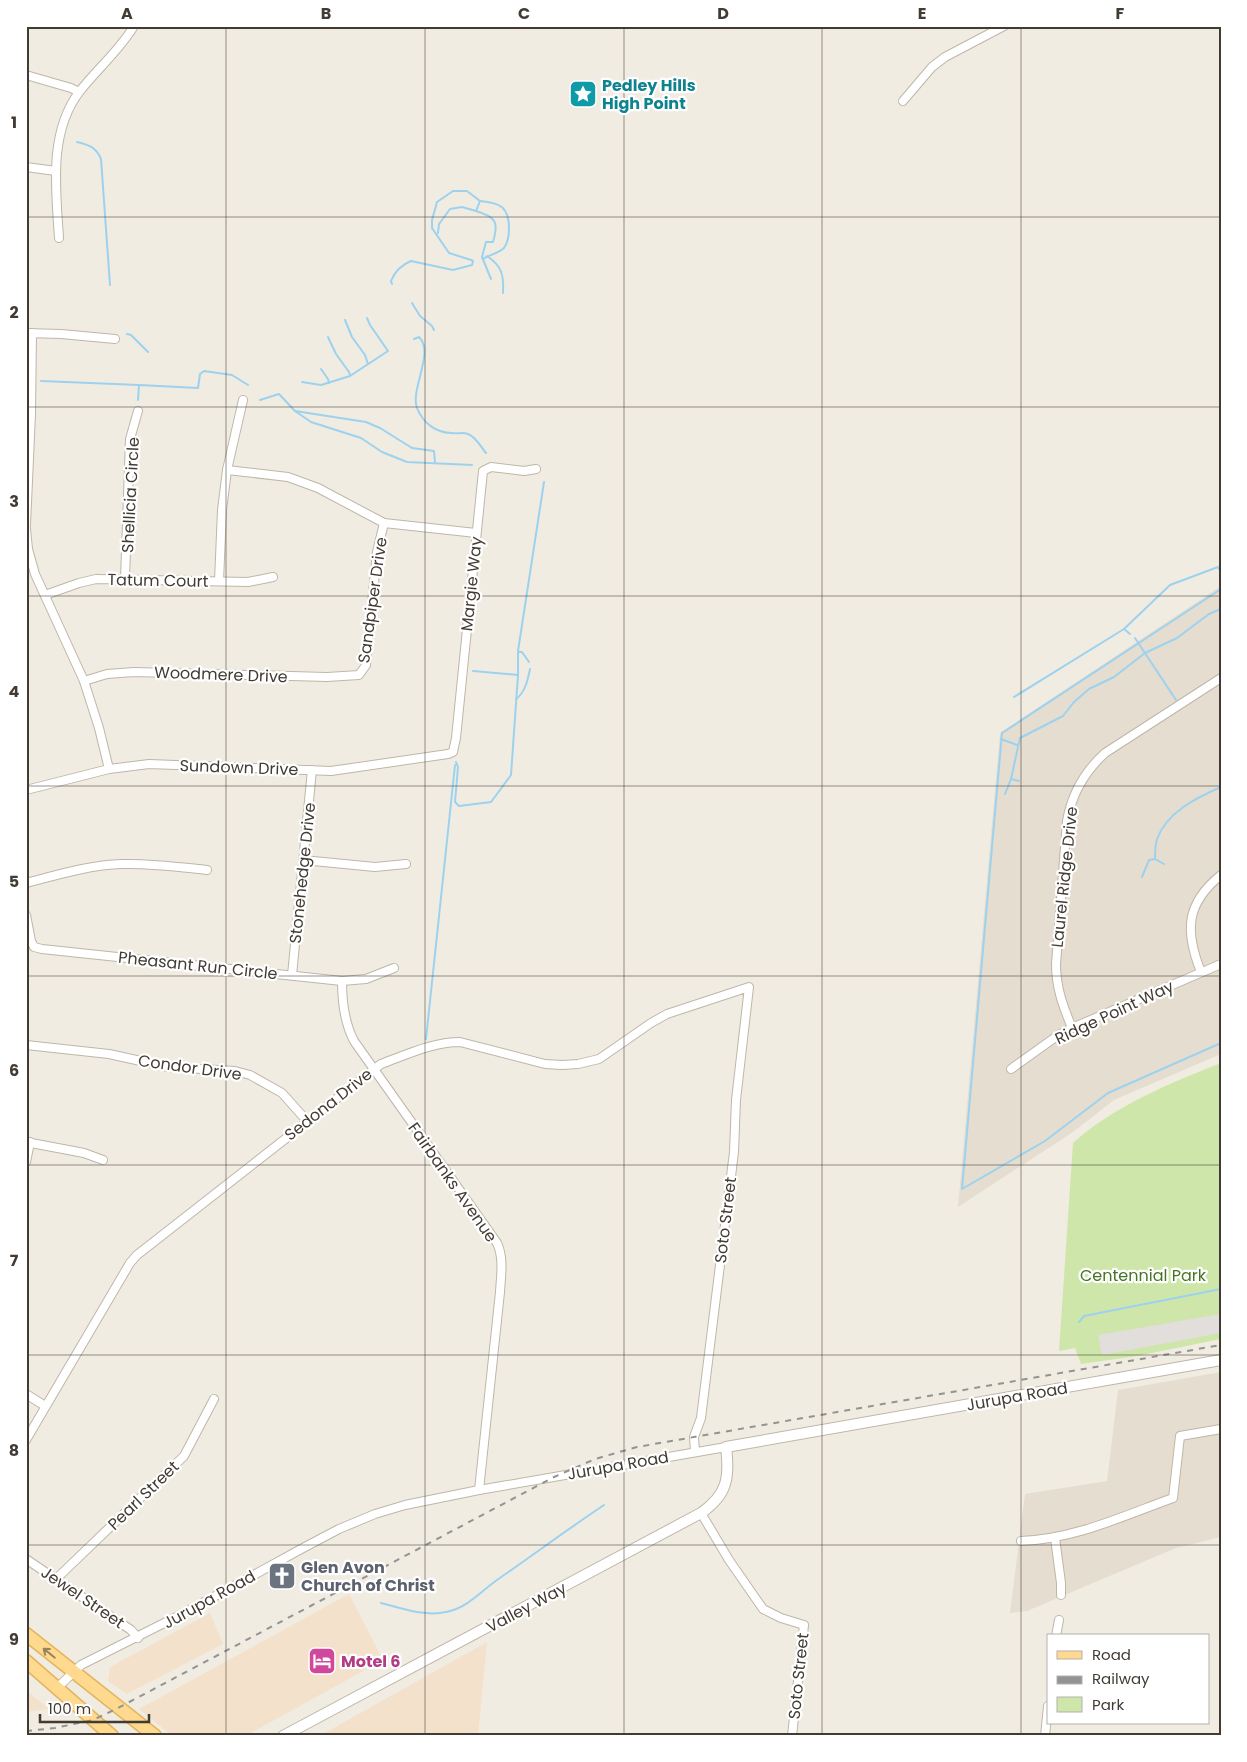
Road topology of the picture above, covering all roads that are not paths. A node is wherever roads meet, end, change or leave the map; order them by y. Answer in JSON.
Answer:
{"nodes":[{"id":1,"x":134,"y":26,"type":"edge"},
{"id":2,"x":1004,"y":26,"type":"edge"},
{"id":3,"x":26,"y":75,"type":"edge"},
{"id":4,"x":79,"y":92,"type":"junction"},
{"id":5,"x":903,"y":101,"type":"dead end"},
{"id":6,"x":26,"y":166,"type":"edge"},
{"id":7,"x":56,"y":171,"type":"junction"},
{"id":8,"x":59,"y":238,"type":"dead end"},
{"id":9,"x":29,"y":333,"type":"edge"},
{"id":10,"x":116,"y":339,"type":"dead end"},
{"id":11,"x":243,"y":400,"type":"dead end"},
{"id":12,"x":138,"y":411,"type":"dead end"},
{"id":13,"x":28,"y":426,"type":"edge"},
{"id":14,"x":536,"y":469,"type":"dead end"},
{"id":15,"x":227,"y":470,"type":"junction"},
{"id":16,"x":384,"y":523,"type":"junction"},
{"id":17,"x":26,"y":525,"type":"edge"},
{"id":18,"x":26,"y":529,"type":"edge"},
{"id":19,"x":476,"y":533,"type":"junction"},
{"id":20,"x":273,"y":577,"type":"dead end"},
{"id":21,"x":126,"y":579,"type":"junction"},
{"id":22,"x":219,"y":581,"type":"junction"},
{"id":23,"x":45,"y":596,"type":"junction"},
{"id":24,"x":359,"y":675,"type":"joint"},
{"id":25,"x":1221,"y":678,"type":"edge"},
{"id":26,"x":84,"y":682,"type":"junction"},
{"id":27,"x":453,"y":752,"type":"joint"},
{"id":28,"x":109,"y":769,"type":"junction"},
{"id":29,"x":312,"y":770,"type":"junction"},
{"id":30,"x":26,"y":790,"type":"edge"},
{"id":31,"x":303,"y":860,"type":"junction"},
{"id":32,"x":406,"y":864,"type":"dead end"},
{"id":33,"x":207,"y":870,"type":"dead end"},
{"id":34,"x":1221,"y":875,"type":"edge"},
{"id":35,"x":26,"y":883,"type":"edge"},
{"id":36,"x":26,"y":915,"type":"edge"},
{"id":37,"x":1221,"y":964,"type":"edge"},
{"id":38,"x":394,"y":968,"type":"dead end"},
{"id":39,"x":1201,"y":972,"type":"junction"},
{"id":40,"x":292,"y":975,"type":"junction"},
{"id":41,"x":342,"y":981,"type":"junction"},
{"id":42,"x":749,"y":987,"type":"joint"},
{"id":43,"x":1072,"y":1028,"type":"junction"},
{"id":44,"x":26,"y":1046,"type":"edge"},
{"id":45,"x":374,"y":1069,"type":"junction"},
{"id":46,"x":1011,"y":1069,"type":"dead end"},
{"id":47,"x":307,"y":1121,"type":"junction"},
{"id":48,"x":28,"y":1142,"type":"edge"},
{"id":49,"x":103,"y":1160,"type":"dead end"},
{"id":50,"x":26,"y":1162,"type":"edge"},
{"id":51,"x":1221,"y":1360,"type":"edge"},
{"id":52,"x":26,"y":1394,"type":"edge"},
{"id":53,"x":214,"y":1399,"type":"dead end"},
{"id":54,"x":46,"y":1406,"type":"junction"},
{"id":55,"x":1221,"y":1429,"type":"edge"},
{"id":56,"x":26,"y":1440,"type":"edge"},
{"id":57,"x":726,"y":1447,"type":"junction"},
{"id":58,"x":695,"y":1452,"type":"junction"},
{"id":59,"x":479,"y":1490,"type":"junction"},
{"id":60,"x":700,"y":1513,"type":"junction"},
{"id":61,"x":1055,"y":1538,"type":"junction"},
{"id":62,"x":1020,"y":1541,"type":"dead end"},
{"id":63,"x":26,"y":1559,"type":"edge"},
{"id":64,"x":56,"y":1579,"type":"junction"},
{"id":65,"x":1061,"y":1596,"type":"dead end"},
{"id":66,"x":1059,"y":1620,"type":"dead end"},
{"id":67,"x":26,"y":1634,"type":"edge"},
{"id":68,"x":1056,"y":1634,"type":"edge"},
{"id":69,"x":138,"y":1638,"type":"junction"},
{"id":70,"x":26,"y":1661,"type":"edge"},
{"id":71,"x":72,"y":1672,"type":"junction"},
{"id":72,"x":58,"y":1688,"type":"junction"},
{"id":73,"x":1047,"y":1716,"type":"edge"},
{"id":74,"x":112,"y":1736,"type":"edge"},
{"id":75,"x":155,"y":1736,"type":"edge"},
{"id":76,"x":283,"y":1736,"type":"edge"},
{"id":77,"x":792,"y":1736,"type":"edge"},
{"id":78,"x":1045,"y":1736,"type":"edge"}],
"edges":[{"from":1,"to":4,"type":"street"},
{"from":2,"to":5,"type":"street"},
{"from":3,"to":4,"type":"street"},
{"from":4,"to":7,"type":"street"},
{"from":6,"to":7,"type":"street"},
{"from":7,"to":8,"type":"street"},
{"from":9,"to":10,"type":"street"},
{"from":9,"to":13,"type":"street"},
{"from":11,"to":15,"type":"street"},
{"from":12,"to":21,"type":"street","name":"Shellicia Circle"},
{"from":13,"to":17,"type":"street"},
{"from":14,"to":19,"type":"street","name":"Margie Way"},
{"from":15,"to":16,"type":"street"},
{"from":15,"to":22,"type":"street"},
{"from":16,"to":19,"type":"street"},
{"from":16,"to":24,"type":"street","name":"Sandpiper Drive"},
{"from":18,"to":23,"type":"street"},
{"from":19,"to":27,"type":"street","name":"Margie Way"},
{"from":20,"to":22,"type":"street","name":"Tatum Court"},
{"from":21,"to":22,"type":"street","name":"Tatum Court"},
{"from":21,"to":23,"type":"street","name":"Tatum Court"},
{"from":23,"to":26,"type":"street"},
{"from":24,"to":26,"type":"street","name":"Woodmere Drive"},
{"from":25,"to":43,"type":"street","name":"Laurel Ridge Drive"},
{"from":26,"to":28,"type":"street"},
{"from":27,"to":29,"type":"street","name":"Sundown Drive"},
{"from":28,"to":29,"type":"street","name":"Sundown Drive"},
{"from":28,"to":30,"type":"street","name":"Sundown Drive"},
{"from":29,"to":31,"type":"street","name":"Stonehedge Drive"},
{"from":31,"to":32,"type":"street"},
{"from":31,"to":40,"type":"street","name":"Stonehedge Drive"},
{"from":33,"to":35,"type":"street"},
{"from":34,"to":39,"type":"street"},
{"from":36,"to":40,"type":"street","name":"Pheasant Run Circle"},
{"from":37,"to":39,"type":"street","name":"Ridge Point Way"},
{"from":38,"to":41,"type":"street","name":"Pheasant Run Circle"},
{"from":39,"to":43,"type":"street","name":"Ridge Point Way"},
{"from":40,"to":41,"type":"street","name":"Pheasant Run Circle"},
{"from":41,"to":45,"type":"street","name":"Fairbanks Avenue"},
{"from":42,"to":45,"type":"street","name":"Sedona Drive"},
{"from":42,"to":58,"type":"street","name":"Soto Street"},
{"from":43,"to":46,"type":"street","name":"Ridge Point Way"},
{"from":44,"to":47,"type":"street","name":"Condor Drive"},
{"from":45,"to":47,"type":"street","name":"Sedona Drive"},
{"from":45,"to":59,"type":"street","name":"Fairbanks Avenue"},
{"from":47,"to":54,"type":"street","name":"Sedona Drive"},
{"from":48,"to":49,"type":"street"},
{"from":48,"to":50,"type":"street"},
{"from":51,"to":57,"type":"street","name":"Jurupa Road"},
{"from":52,"to":54,"type":"street"},
{"from":53,"to":64,"type":"street","name":"Pearl Street"},
{"from":54,"to":56,"type":"street","name":"Sedona Drive"},
{"from":55,"to":61,"type":"street"},
{"from":57,"to":58,"type":"street","name":"Jurupa Road"},
{"from":57,"to":60,"type":"street","name":"Valley Way"},
{"from":58,"to":59,"type":"street","name":"Jurupa Road"},
{"from":59,"to":69,"type":"street","name":"Jurupa Road"},
{"from":60,"to":76,"type":"street","name":"Valley Way"},
{"from":60,"to":77,"type":"street","name":"Soto Street"},
{"from":61,"to":62,"type":"street"},
{"from":61,"to":65,"type":"street"},
{"from":63,"to":64,"type":"street","name":"Jewel Street"},
{"from":64,"to":69,"type":"street","name":"Jewel Street"},
{"from":66,"to":68,"type":"street"},
{"from":71,"to":67,"type":"main road","one_way":true},
{"from":69,"to":71,"type":"street","name":"Jurupa Road"},
{"from":70,"to":72,"type":"main road"},
{"from":71,"to":72,"type":"street","name":"Jurupa Road"},
{"from":71,"to":75,"type":"main road"},
{"from":72,"to":74,"type":"main road"},
{"from":73,"to":78,"type":"street"}]}
